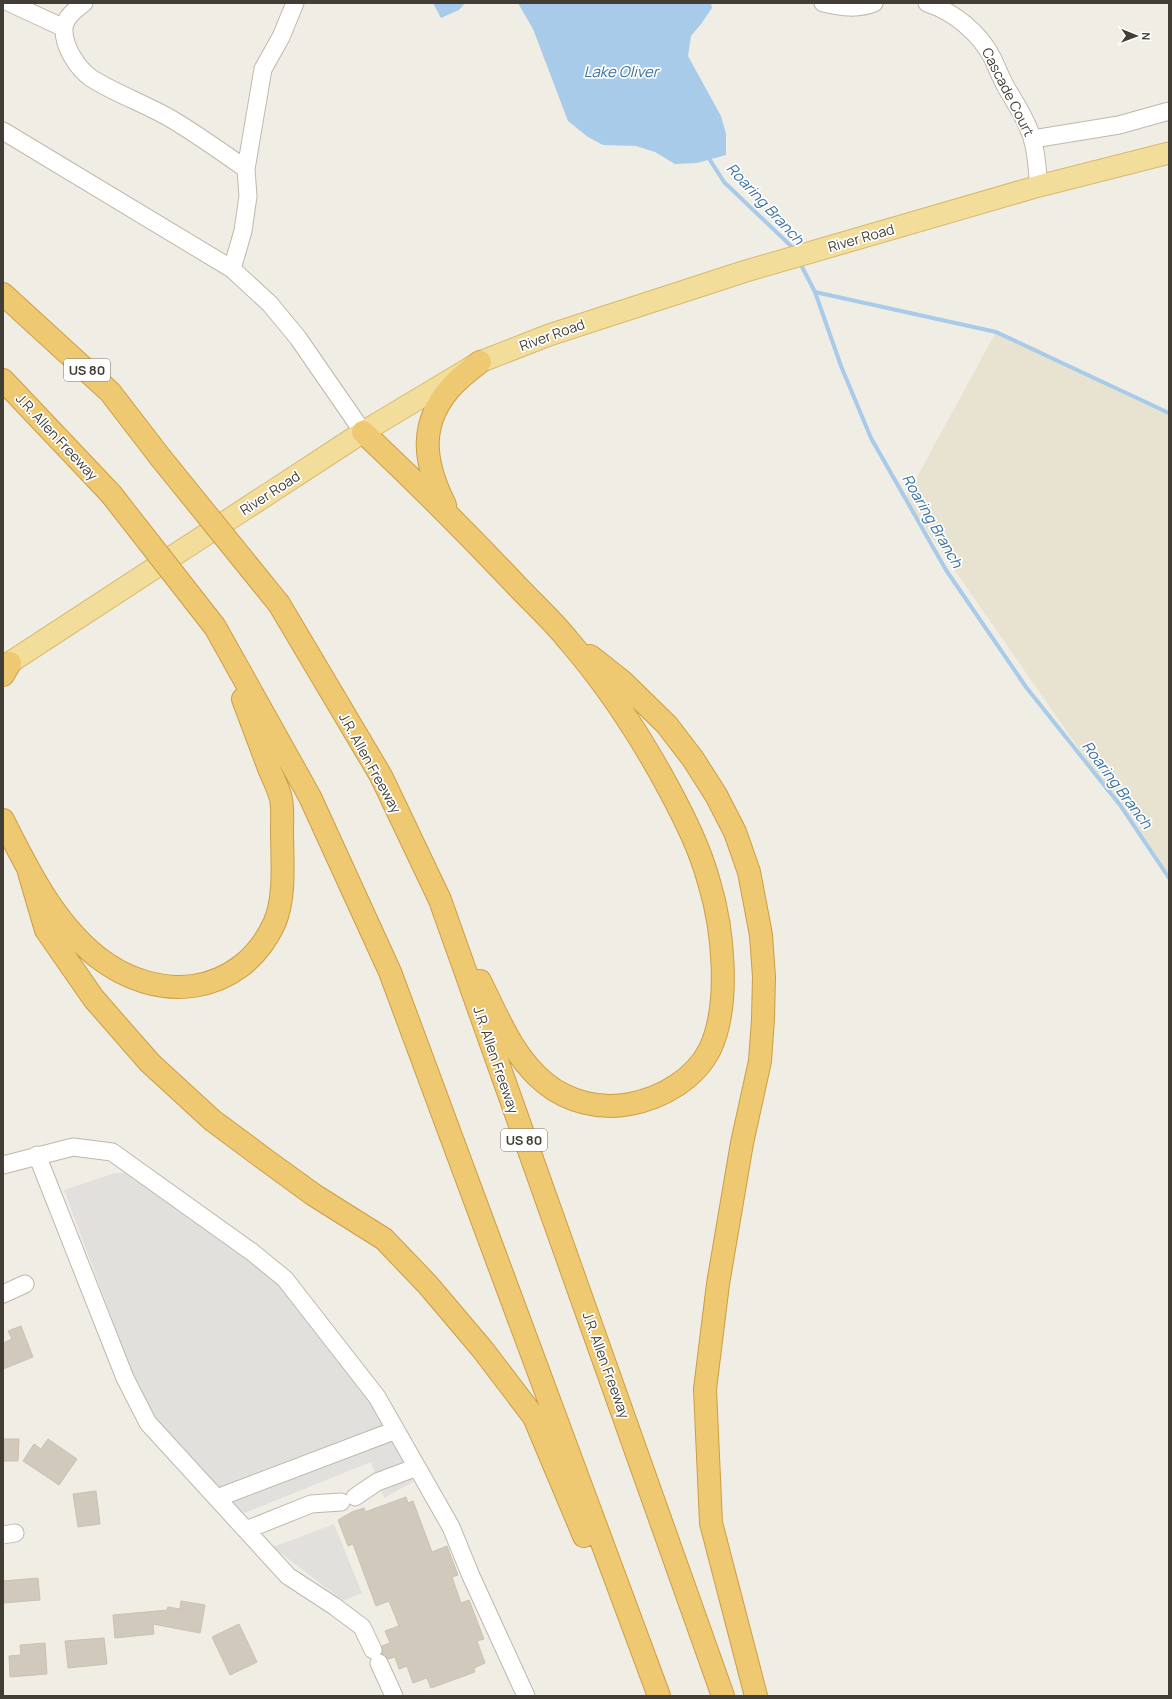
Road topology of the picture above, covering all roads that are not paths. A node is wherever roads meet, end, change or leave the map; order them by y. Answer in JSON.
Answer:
{"nodes":[{"id":1,"x":10,"y":3,"type":"edge"},
{"id":2,"x":84,"y":3,"type":"edge"},
{"id":3,"x":295,"y":3,"type":"edge"},
{"id":4,"x":823,"y":3,"type":"edge"},
{"id":5,"x":874,"y":3,"type":"edge"},
{"id":6,"x":927,"y":3,"type":"edge"},
{"id":7,"x":64,"y":28,"type":"junction"},
{"id":8,"x":1169,"y":111,"type":"edge"},
{"id":9,"x":3,"y":131,"type":"edge"},
{"id":10,"x":1033,"y":140,"type":"junction"},
{"id":11,"x":1169,"y":153,"type":"edge"},
{"id":12,"x":246,"y":169,"type":"junction"},
{"id":13,"x":1039,"y":186,"type":"junction"},
{"id":14,"x":232,"y":269,"type":"junction"},
{"id":15,"x":3,"y":294,"type":"edge"},
{"id":16,"x":480,"y":362,"type":"junction"},
{"id":17,"x":3,"y":380,"type":"edge"},
{"id":18,"x":363,"y":432,"type":"junction"},
{"id":19,"x":452,"y":516,"type":"junction"},
{"id":20,"x":215,"y":627,"type":"junction"},
{"id":21,"x":568,"y":640,"type":"junction"},
{"id":22,"x":5,"y":668,"type":"edge"},
{"id":23,"x":3,"y":820,"type":"edge"},
{"id":24,"x":29,"y":872,"type":"junction"},
{"id":25,"x":440,"y":900,"type":"junction"},
{"id":26,"x":37,"y":1155,"type":"junction"},
{"id":27,"x":3,"y":1165,"type":"edge"},
{"id":28,"x":25,"y":1284,"type":"dead end"},
{"id":29,"x":3,"y":1294,"type":"edge"},
{"id":30,"x":396,"y":1430,"type":"junction"},
{"id":31,"x":417,"y":1466,"type":"junction"},
{"id":32,"x":217,"y":1498,"type":"junction"},
{"id":33,"x":246,"y":1530,"type":"junction"},
{"id":34,"x":394,"y":1696,"type":"edge"},
{"id":35,"x":526,"y":1696,"type":"edge"},
{"id":36,"x":651,"y":1696,"type":"edge"},
{"id":37,"x":658,"y":1696,"type":"edge"},
{"id":38,"x":723,"y":1696,"type":"edge"},
{"id":39,"x":756,"y":1696,"type":"edge"}],
"edges":[{"from":1,"to":7,"type":"street"},
{"from":2,"to":7,"type":"street"},
{"from":3,"to":12,"type":"street"},
{"from":4,"to":5,"type":"street"},
{"from":6,"to":10,"type":"street","name":"Cascade Court"},
{"from":7,"to":12,"type":"street"},
{"from":8,"to":10,"type":"street"},
{"from":9,"to":14,"type":"street"},
{"from":10,"to":13,"type":"street","name":"Cascade Court"},
{"from":11,"to":13,"type":"main road","name":"River Road"},
{"from":12,"to":14,"type":"street"},
{"from":13,"to":16,"type":"main road","name":"River Road"},
{"from":14,"to":18,"type":"street"},
{"from":15,"to":25,"type":"highway","name":"J.R. Allen Freeway","number":"US 80","bridge":true},
{"from":16,"to":18,"type":"main road","name":"River Road"},
{"from":16,"to":19,"type":"highway"},
{"from":17,"to":20,"type":"highway","name":"J.R. Allen Freeway","bridge":true},
{"from":18,"to":19,"type":"highway"},
{"from":18,"to":22,"type":"main road","name":"River Road"},
{"from":19,"to":21,"type":"highway"},
{"from":20,"to":24,"type":"highway"},
{"from":20,"to":37,"type":"highway"},
{"from":21,"to":25,"type":"highway"},
{"from":21,"to":39,"type":"highway"},
{"from":23,"to":24,"type":"highway"},
{"from":24,"to":36,"type":"highway"},
{"from":25,"to":38,"type":"highway","name":"J.R. Allen Freeway","number":"US 80"},
{"from":26,"to":27,"type":"street"},
{"from":26,"to":30,"type":"street"},
{"from":26,"to":32,"type":"street"},
{"from":28,"to":29,"type":"street"},
{"from":30,"to":31,"type":"street"},
{"from":30,"to":32,"type":"street"},
{"from":31,"to":33,"type":"street"},
{"from":31,"to":35,"type":"street"},
{"from":32,"to":33,"type":"street"},
{"from":33,"to":34,"type":"street"}]}
